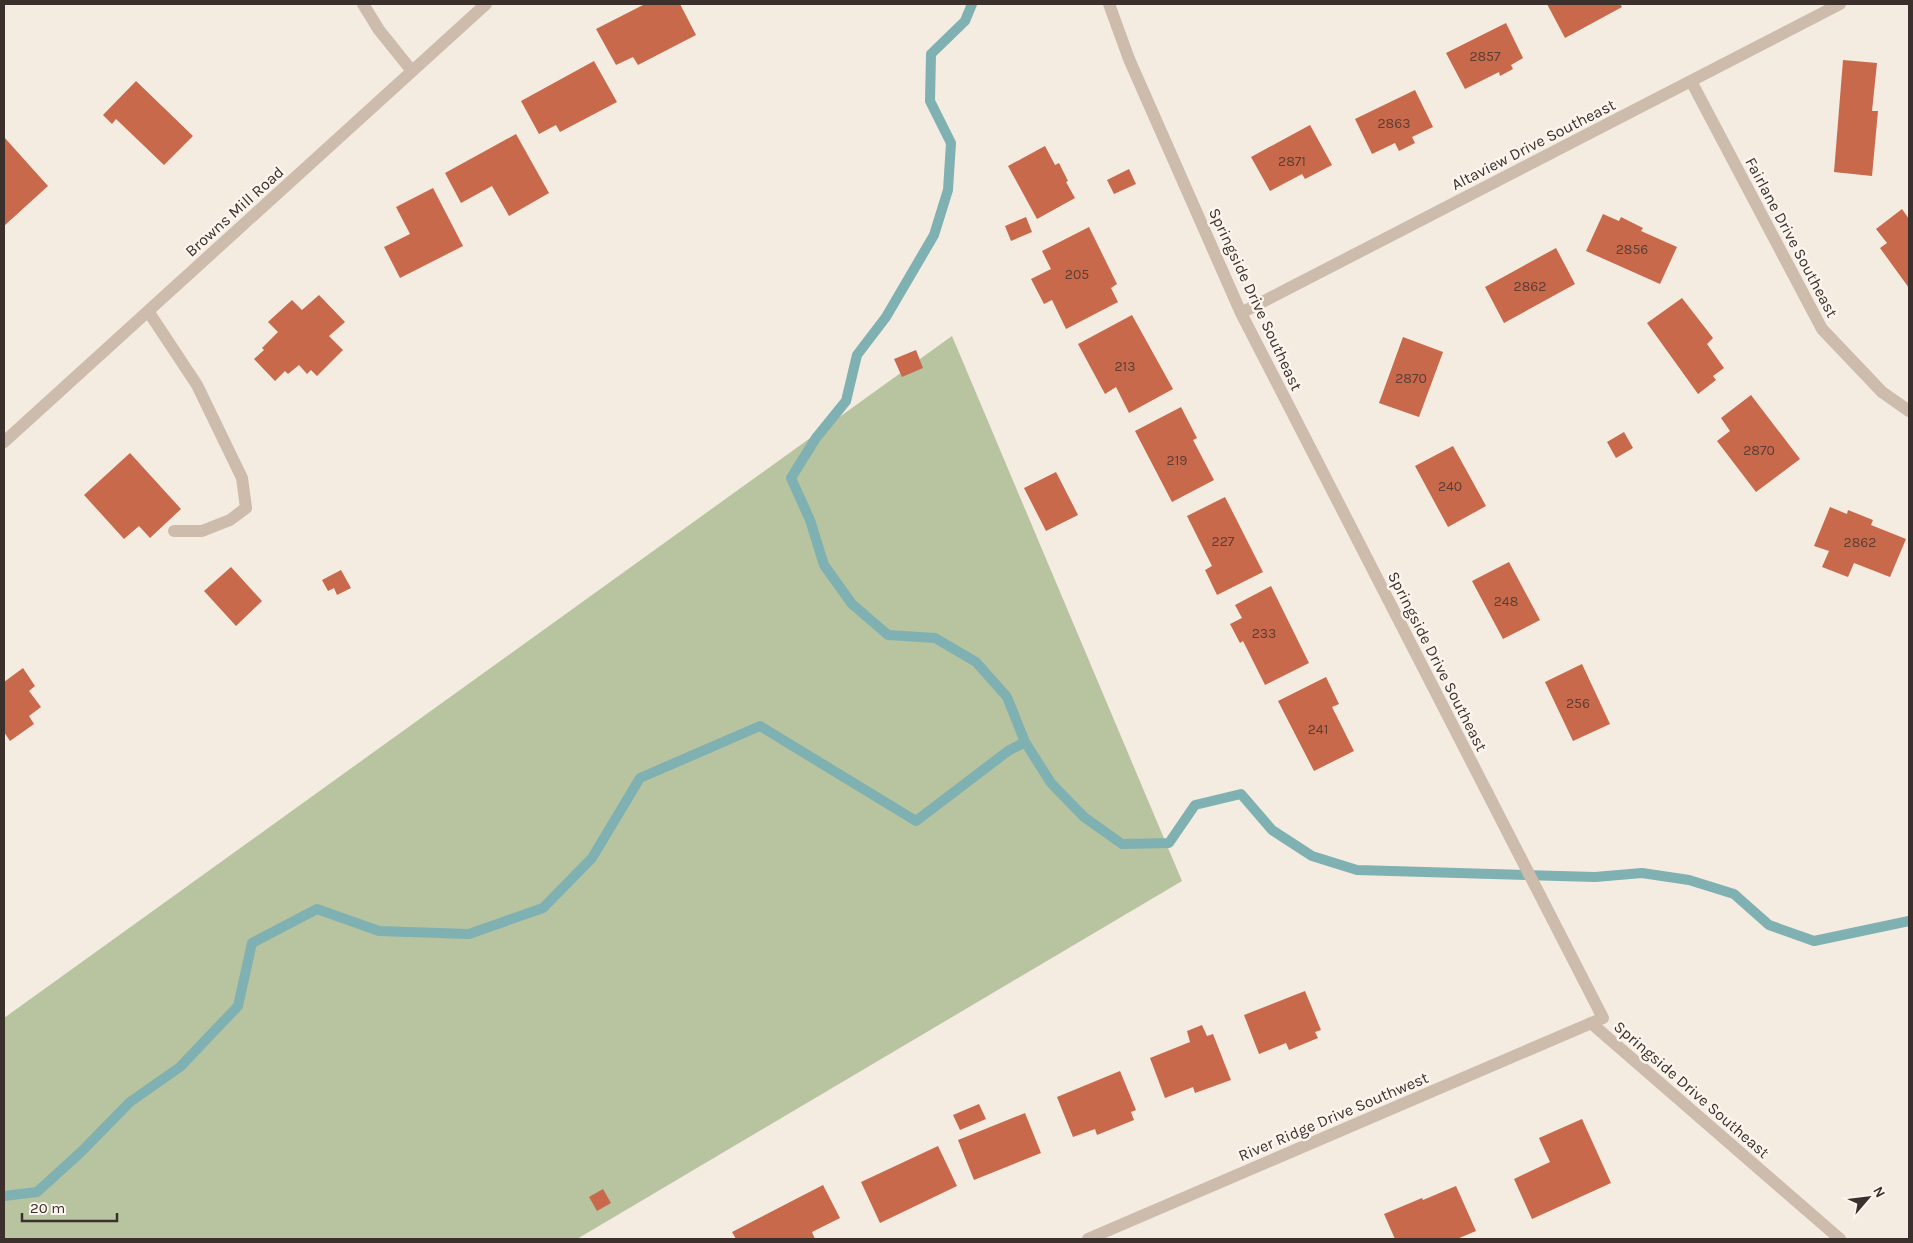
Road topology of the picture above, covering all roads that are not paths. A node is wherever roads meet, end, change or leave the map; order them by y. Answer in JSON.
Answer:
{"nodes":[{"id":1,"x":363,"y":4,"type":"edge"},
{"id":2,"x":486,"y":4,"type":"edge"},
{"id":3,"x":1109,"y":4,"type":"edge"},
{"id":4,"x":1840,"y":4,"type":"edge"},
{"id":5,"x":412,"y":71,"type":"junction"},
{"id":6,"x":1691,"y":81,"type":"junction"},
{"id":7,"x":148,"y":311,"type":"junction"},
{"id":8,"x":1241,"y":313,"type":"junction"},
{"id":9,"x":1909,"y":411,"type":"edge"},
{"id":10,"x":4,"y":442,"type":"edge"},
{"id":11,"x":174,"y":532,"type":"dead end"},
{"id":12,"x":1591,"y":1023,"type":"junction"},
{"id":13,"x":1088,"y":1239,"type":"edge"},
{"id":14,"x":1840,"y":1239,"type":"edge"}],
"edges":[{"from":1,"to":5,"type":"street"},
{"from":2,"to":5,"type":"street","name":"Browns Mill Road"},
{"from":3,"to":8,"type":"street","name":"Springside Drive Southeast"},
{"from":4,"to":6,"type":"street","name":"Altaview Drive Southeast"},
{"from":5,"to":7,"type":"street","name":"Browns Mill Road"},
{"from":6,"to":8,"type":"street","name":"Altaview Drive Southeast"},
{"from":6,"to":9,"type":"street","name":"Fairlane Drive Southeast"},
{"from":7,"to":10,"type":"street","name":"Browns Mill Road"},
{"from":7,"to":11,"type":"street"},
{"from":8,"to":12,"type":"street","name":"Springside Drive Southeast"},
{"from":12,"to":13,"type":"street","name":"River Ridge Drive Southwest"},
{"from":12,"to":14,"type":"street","name":"Springside Drive Southeast"}]}
